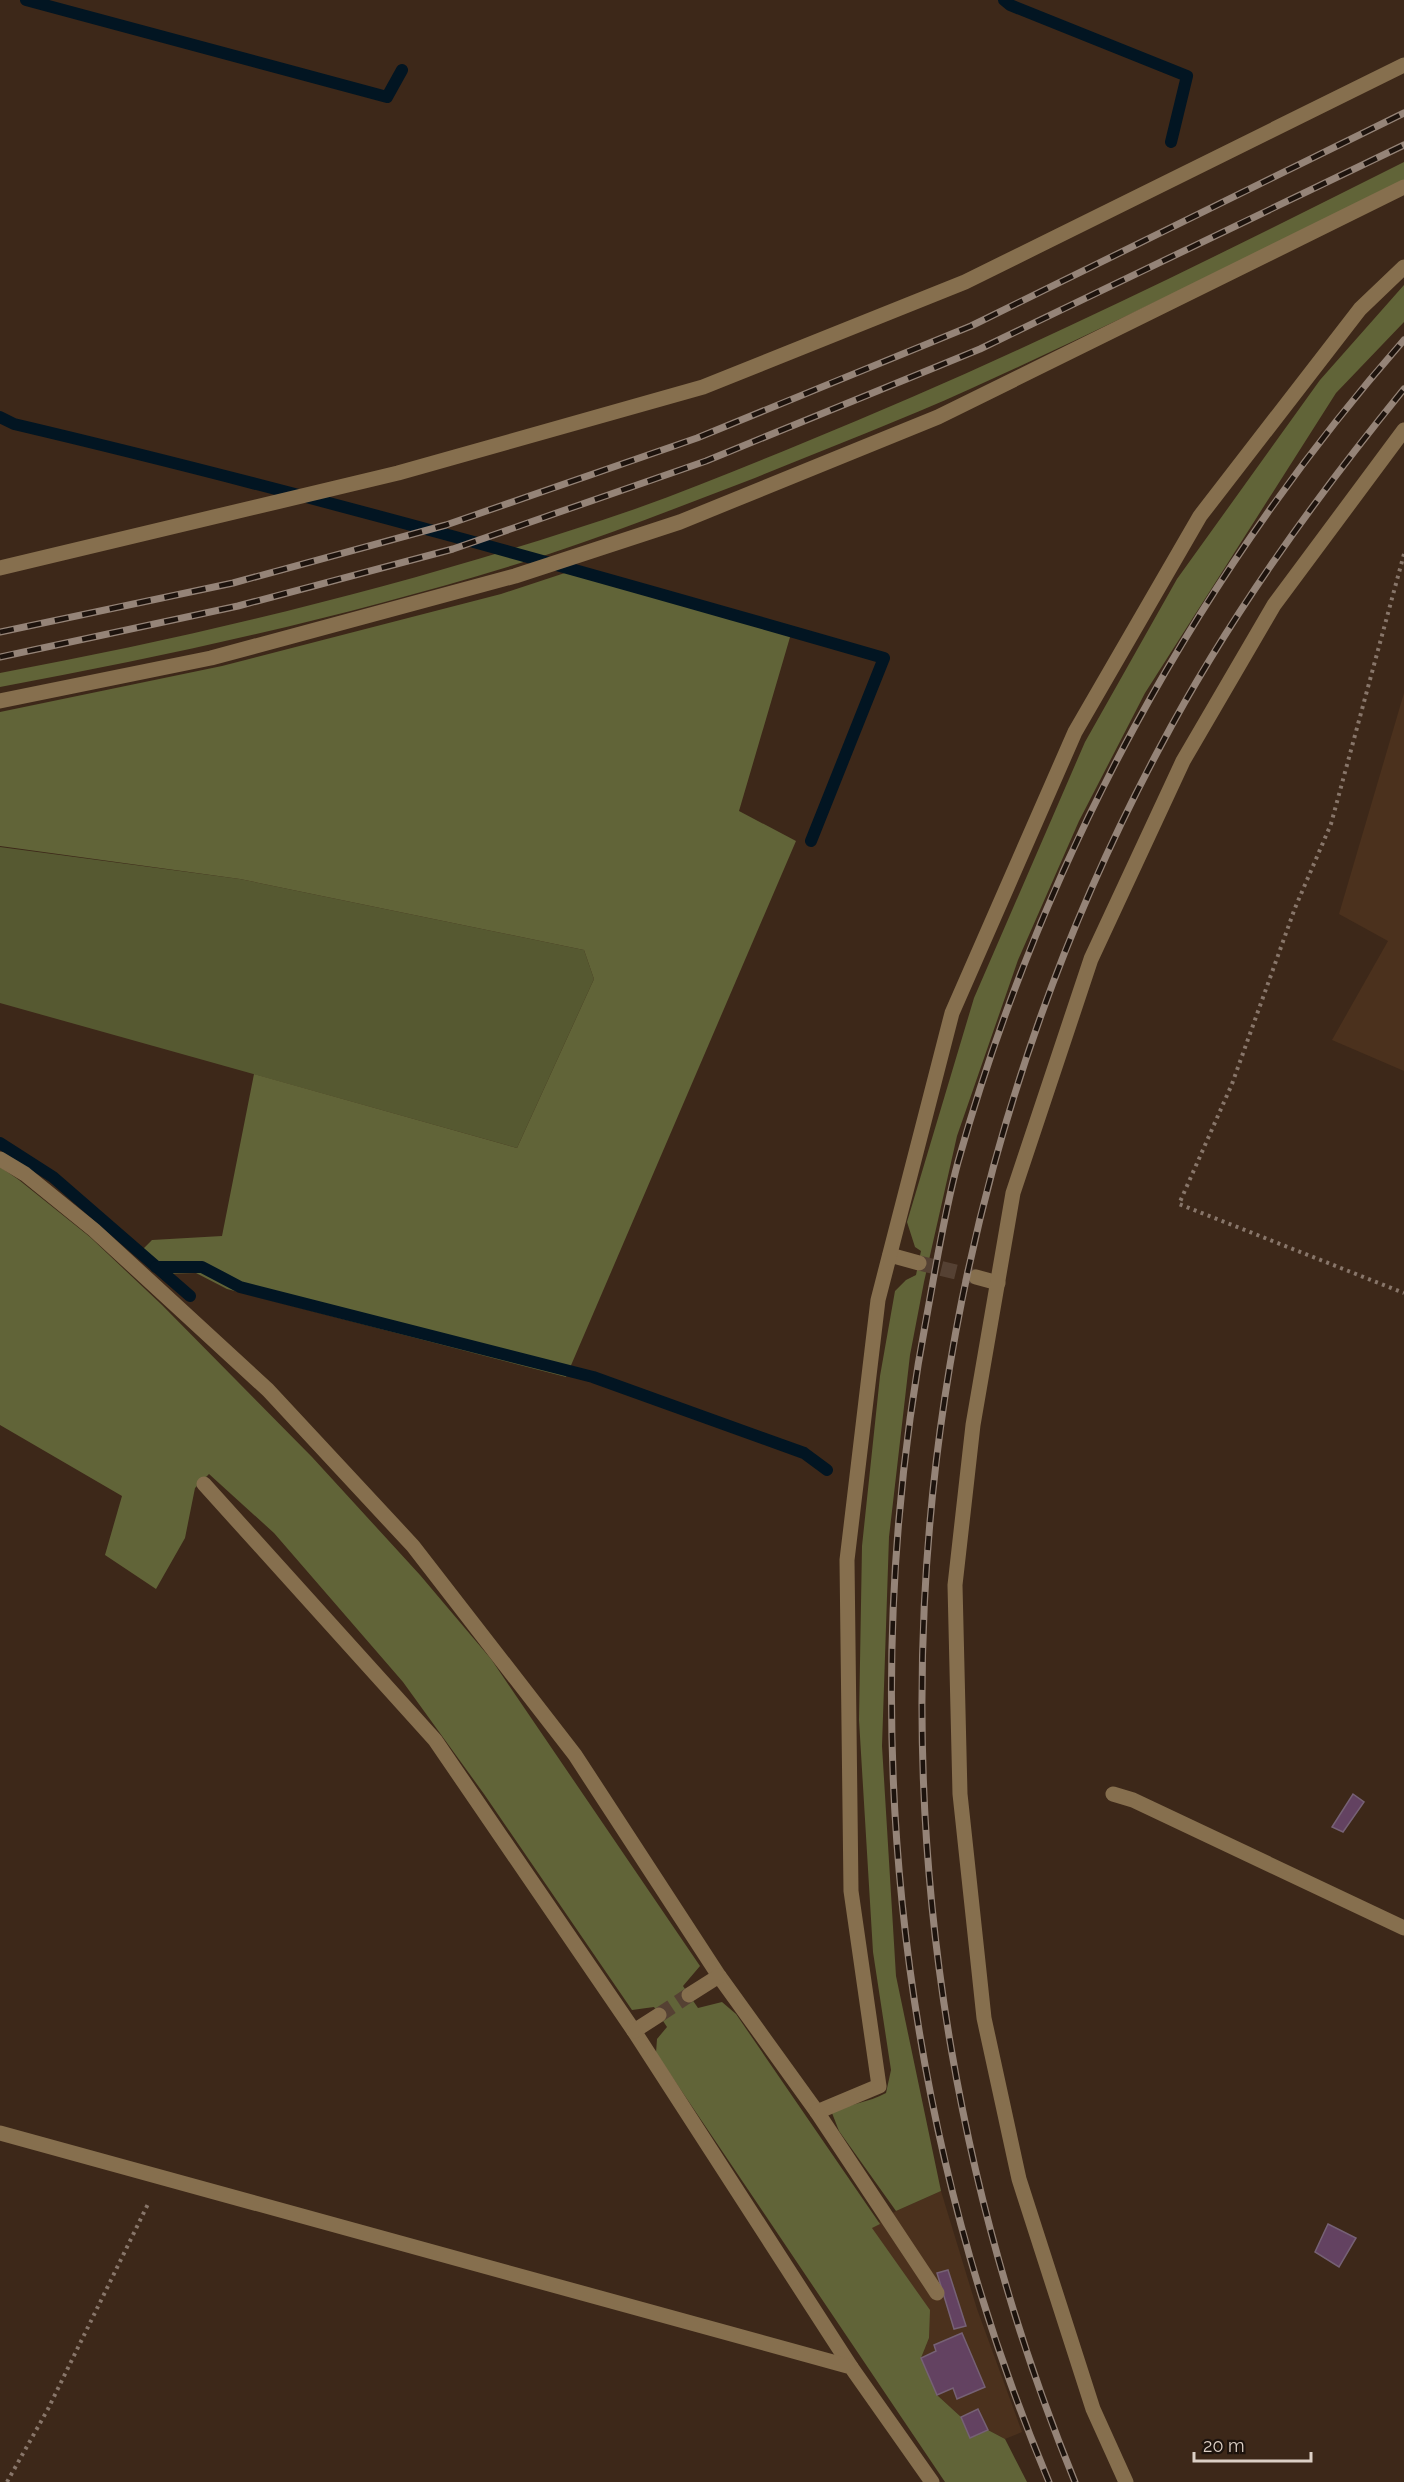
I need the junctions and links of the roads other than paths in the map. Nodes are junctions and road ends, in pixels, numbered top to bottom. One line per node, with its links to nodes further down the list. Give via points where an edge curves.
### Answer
1 (1404, 65): 5 (street, via 965,282 703,387 398,472)
2 (1404, 187): 6 (street, via 938,417 680,522 515,576 211,658)
3 (1404, 267): 8 (street, via 1360,309 1200,516 1075,732 952,1013)
4 (1404, 430): 11 (street, via 1274,605 1183,761 1091,959 1013,1193)
5 (0, 568)
6 (0, 701)
7 (0, 1159): 15 (street, via 25,1174 94,1230 268,1390 413,1546 575,1755)
8 (890, 1256): 9 (street); 19 (street, via 878,1300 847,1560 852,1891 879,2085)
9 (919, 1263)
10 (976, 1277): 11 (street)
11 (998, 1283): 24 (street, via 973,1425 955,1585 960,1794 984,2018 1019,2179 1093,2409)
12 (204, 1484): 18 (street, via 435,1740)
13 (1113, 1794): 14 (street)
14 (1404, 1928)
15 (719, 1976): 16 (street); 19 (street)
16 (689, 1995)
17 (659, 2015): 18 (street)
18 (634, 2031): 22 (street)
19 (817, 2112): 21 (street)
20 (0, 2133): 22 (street)
21 (936, 2293)
22 (851, 2367): 23 (street)
23 (932, 2482)
24 (1126, 2482)

